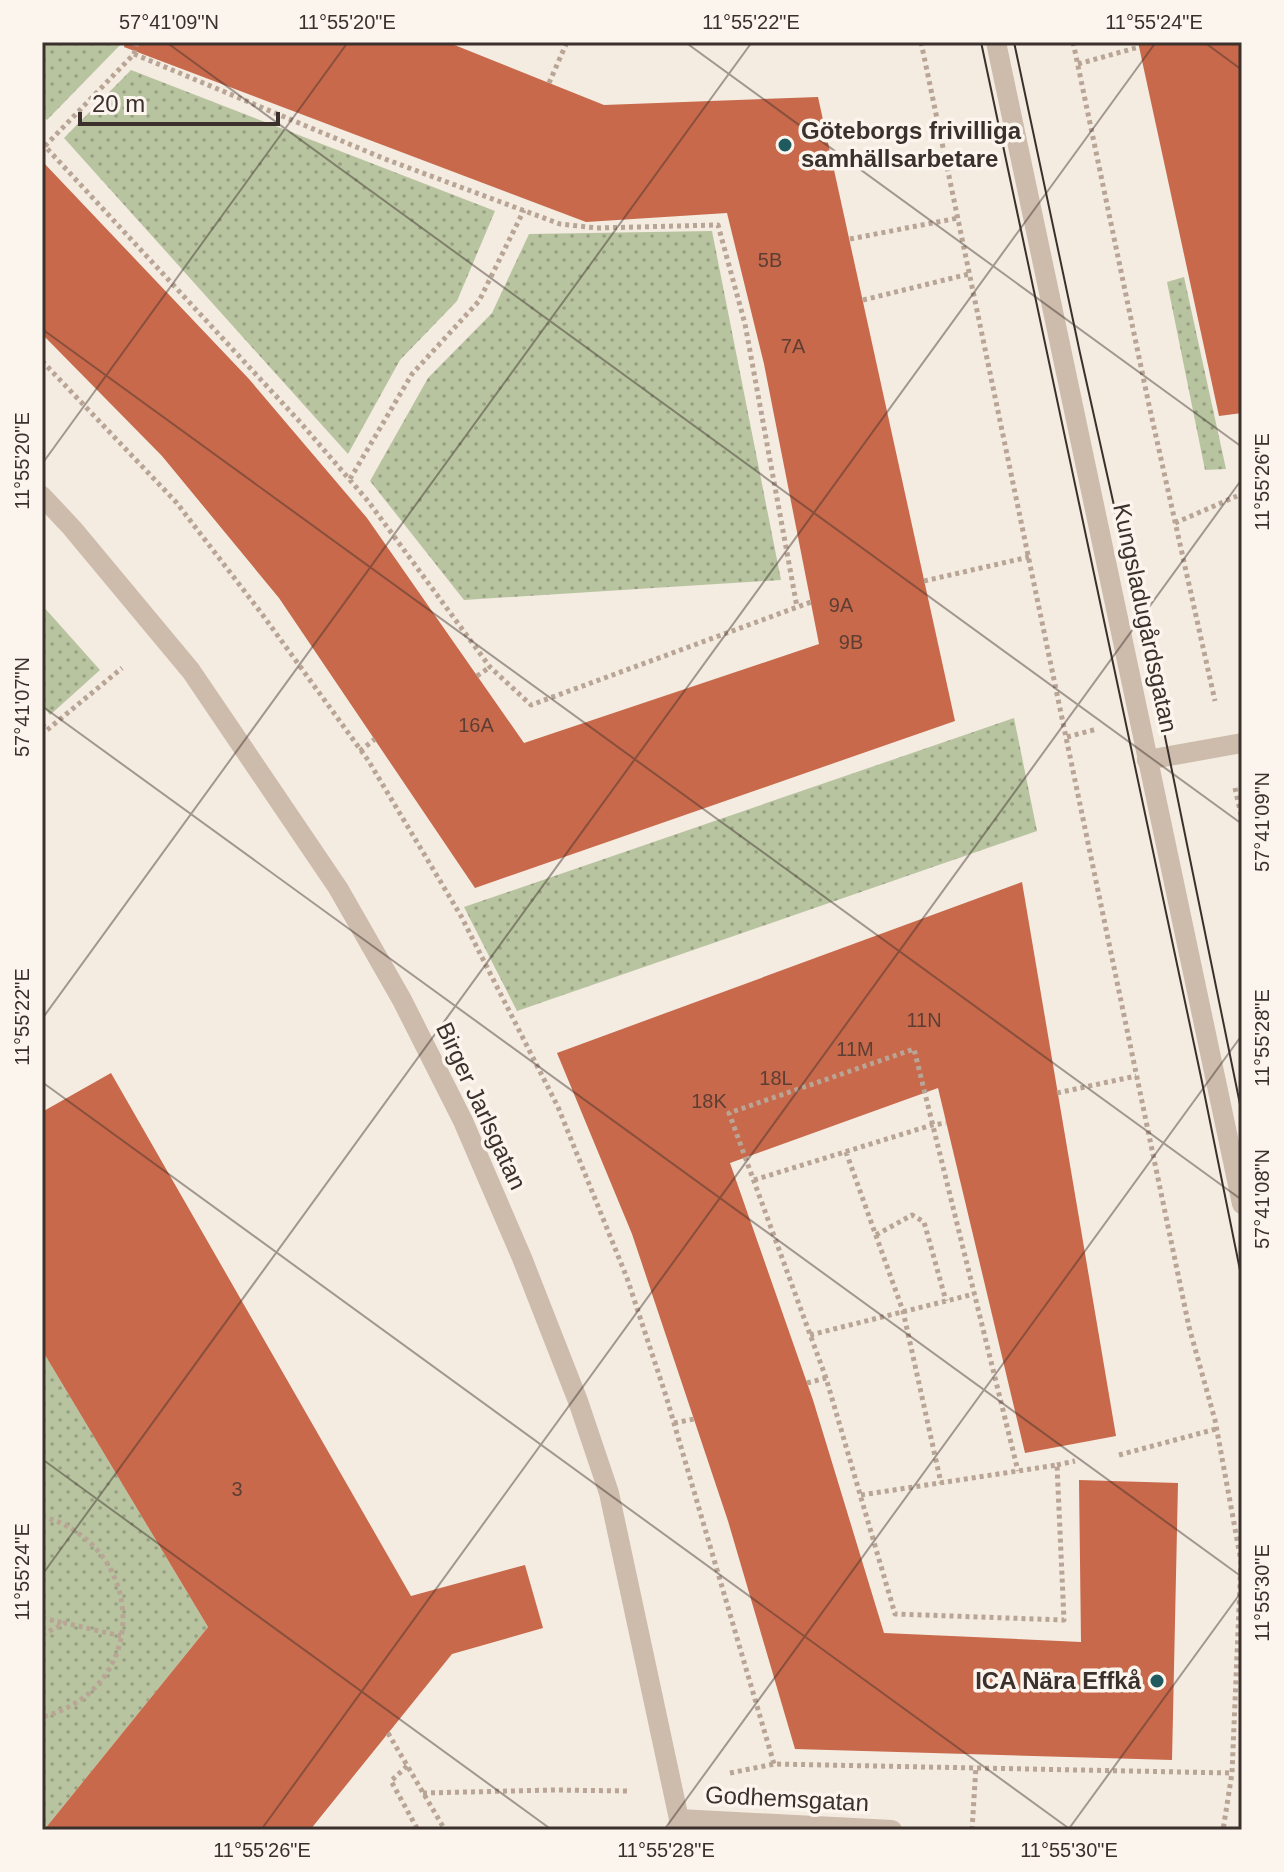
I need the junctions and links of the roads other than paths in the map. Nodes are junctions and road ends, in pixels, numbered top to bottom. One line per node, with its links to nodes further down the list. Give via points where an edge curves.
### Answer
1 (996, 42): 4 (street, Kungsladugårdsgatan)
2 (42, 496): 6 (street, Birger Jarlsgatan, via 191,671 338,888 463,1121 522,1258 609,1493)
3 (1234, 744): 4 (street)
4 (1147, 760): 5 (street, Kungsladugårdsgatan)
5 (1242, 1204)
6 (678, 1824): 7 (street, Godhemsgatan)
7 (892, 1830)

